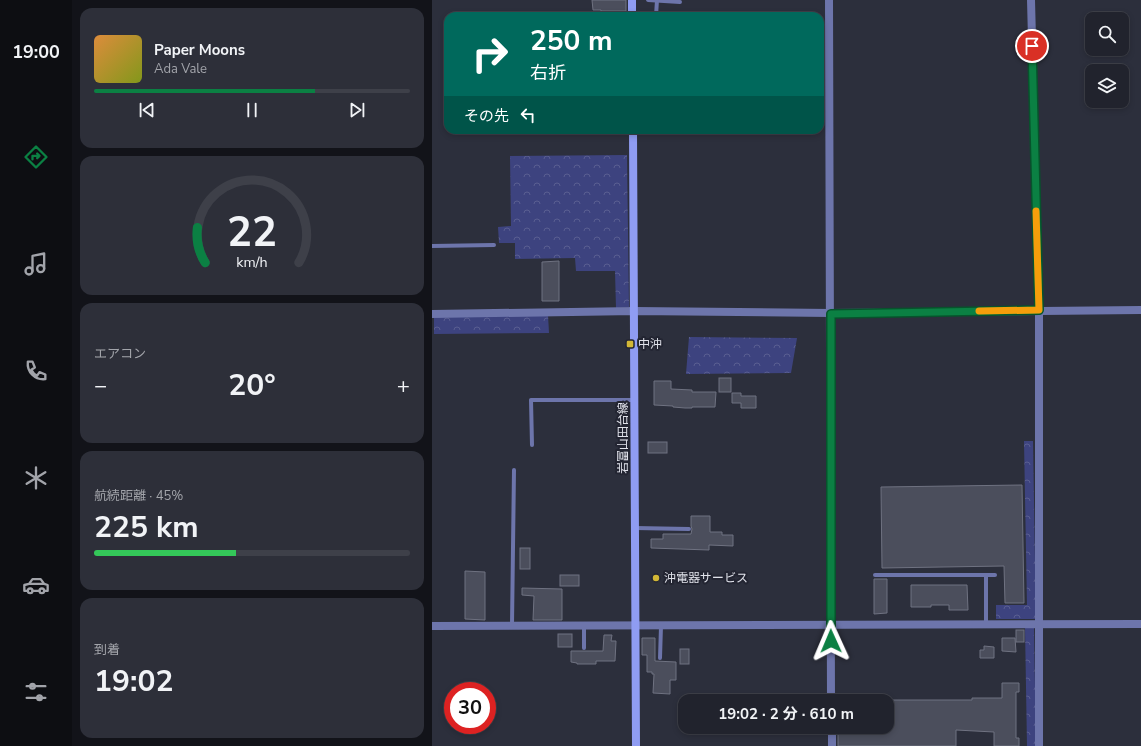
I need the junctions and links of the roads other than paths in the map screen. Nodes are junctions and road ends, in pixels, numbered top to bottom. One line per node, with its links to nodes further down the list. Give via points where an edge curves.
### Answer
1 (632, 0): 7 (main road)
2 (648, 0): 3 (lane)
3 (657, 0): 6 (lane); 8 (lane)
4 (829, 0): 16 (street)
5 (1031, 0): 12 (street)
6 (680, 2)
7 (632, 12)
8 (656, 12)
9 (633, 134): 14 (main road, 岩富山田台線)
10 (494, 245): 11 (lane)
11 (432, 246)
12 (1039, 310): 13 (street); 16 (street); 27 (street)
13 (1141, 310)
14 (635, 311): 15 (street); 16 (street); 17 (main road, 岩富山田台線)
15 (432, 314)
16 (831, 314): 31 (street)
17 (635, 400): 18 (lane, via 531,400); 20 (main road, 岩富山田台線)
18 (532, 445)
19 (514, 470): 32 (lane)
20 (635, 528): 21 (lane); 29 (main road, 岩富山田台線)
21 (689, 529)
22 (876, 575): 23 (lane)
23 (986, 575): 24 (lane); 26 (lane)
24 (995, 576)
25 (1141, 624): 27 (street)
26 (986, 625): 27 (street); 31 (street)
27 (1038, 625): 40 (street)
28 (432, 626): 32 (street)
29 (635, 626): 30 (street); 33 (street); 38 (main road, 岩富山田台線)
30 (661, 626): 31 (street); 35 (lane)
31 (830, 626): 36 (street)
32 (512, 627): 33 (street)
33 (584, 627): 34 (lane)
34 (584, 648)
35 (660, 658)
36 (831, 694)
37 (832, 734): 39 (street)
38 (636, 746)
39 (832, 746)
40 (1039, 746)

